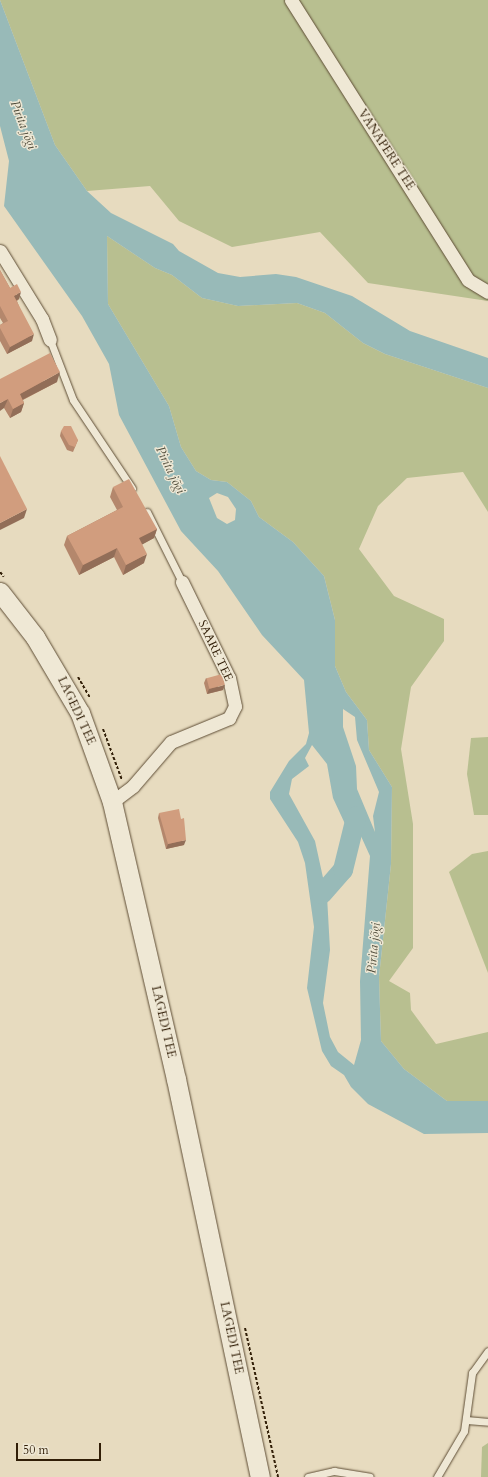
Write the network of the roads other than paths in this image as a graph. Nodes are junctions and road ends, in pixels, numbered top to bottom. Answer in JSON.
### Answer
{"nodes":[{"id":1,"x":291,"y":0,"type":"edge"},
{"id":2,"x":1,"y":256,"type":"edge"},
{"id":3,"x":488,"y":292,"type":"edge"},
{"id":4,"x":50,"y":340,"type":"joint"},
{"id":5,"x":182,"y":582,"type":"joint"},
{"id":6,"x":0,"y":592,"type":"edge"},
{"id":7,"x":112,"y":802,"type":"junction"},
{"id":8,"x":488,"y":1351,"type":"edge"},
{"id":9,"x":467,"y":1420,"type":"junction"},
{"id":10,"x":488,"y":1422,"type":"edge"},
{"id":11,"x":260,"y":1477,"type":"edge"},
{"id":12,"x":308,"y":1477,"type":"edge"},
{"id":13,"x":370,"y":1477,"type":"edge"},
{"id":14,"x":437,"y":1477,"type":"edge"}],
"edges":[{"from":1,"to":3,"type":"street","name":"VANAPERE TEE"},
{"from":2,"to":4,"type":"street"},
{"from":4,"to":5,"type":"lane"},
{"from":5,"to":7,"type":"street","name":"SAARE TEE"},
{"from":6,"to":7,"type":"street","name":"LAGEDI TEE"},
{"from":7,"to":11,"type":"street","name":"LAGEDI TEE"},
{"from":8,"to":9,"type":"lane"},
{"from":9,"to":10,"type":"lane"},
{"from":9,"to":14,"type":"lane"},
{"from":12,"to":13,"type":"lane"}]}
